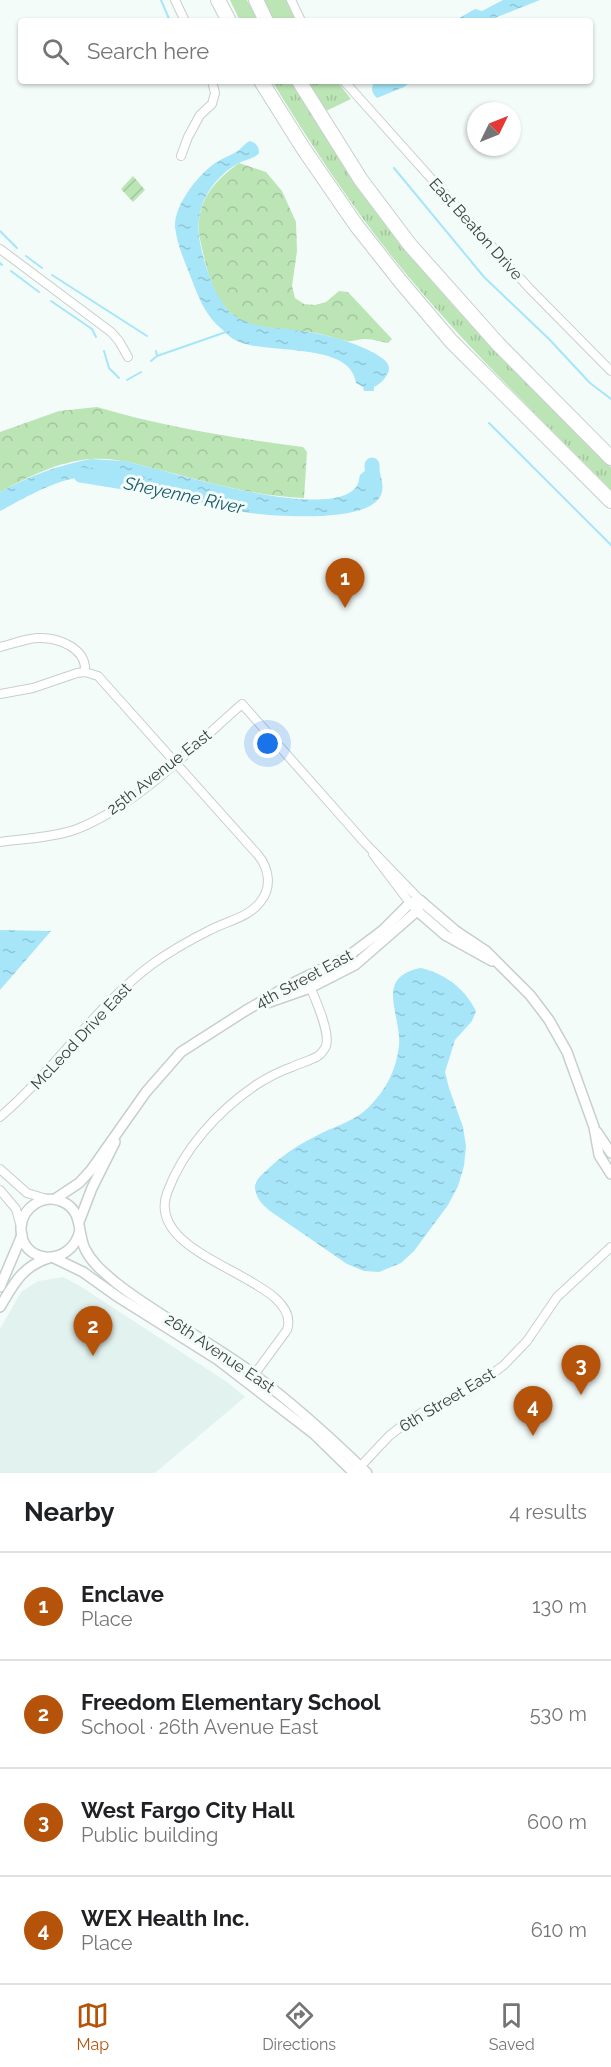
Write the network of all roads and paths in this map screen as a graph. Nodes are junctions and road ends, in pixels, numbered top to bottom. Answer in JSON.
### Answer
{"nodes":[{"id":1,"x":175,"y":0,"type":"edge"},
{"id":2,"x":218,"y":0,"type":"edge"},
{"id":3,"x":256,"y":0,"type":"edge"},
{"id":4,"x":291,"y":0,"type":"edge"},
{"id":5,"x":184,"y":18,"type":"edge"},
{"id":6,"x":227,"y":18,"type":"edge"},
{"id":7,"x":265,"y":18,"type":"edge"},
{"id":8,"x":300,"y":18,"type":"edge"},
{"id":9,"x":213,"y":84,"type":"edge"},
{"id":10,"x":263,"y":84,"type":"edge"},
{"id":11,"x":301,"y":84,"type":"edge"},
{"id":12,"x":347,"y":84,"type":"edge"},
{"id":13,"x":181,"y":156,"type":"dead end"},
{"id":14,"x":0,"y":249,"type":"edge"},
{"id":15,"x":128,"y":357,"type":"dead end"},
{"id":16,"x":611,"y":371,"type":"edge"},
{"id":17,"x":611,"y":458,"type":"edge"},
{"id":18,"x":611,"y":501,"type":"edge"},
{"id":19,"x":0,"y":647,"type":"edge"},
{"id":20,"x":84,"y":672,"type":"junction"},
{"id":21,"x":0,"y":694,"type":"edge"},
{"id":22,"x":176,"y":762,"type":"junction"},
{"id":23,"x":0,"y":842,"type":"edge"},
{"id":24,"x":365,"y":843,"type":"junction"},
{"id":25,"x":410,"y":903,"type":"junction"},
{"id":26,"x":419,"y":906,"type":"junction"},
{"id":27,"x":306,"y":977,"type":"junction"},
{"id":28,"x":310,"y":988,"type":"junction"},
{"id":29,"x":245,"y":1011,"type":"junction"},
{"id":30,"x":0,"y":1117,"type":"edge"},
{"id":31,"x":125,"y":1122,"type":"junction"},
{"id":32,"x":594,"y":1127,"type":"junction"},
{"id":33,"x":611,"y":1154,"type":"edge"},
{"id":34,"x":0,"y":1169,"type":"edge"},
{"id":35,"x":611,"y":1174,"type":"edge"},
{"id":36,"x":0,"y":1190,"type":"edge"},
{"id":37,"x":51,"y":1199,"type":"junction"},
{"id":38,"x":80,"y":1226,"type":"junction"},
{"id":39,"x":21,"y":1231,"type":"junction"},
{"id":40,"x":611,"y":1247,"type":"edge"},
{"id":41,"x":52,"y":1258,"type":"junction"},
{"id":42,"x":0,"y":1287,"type":"edge"},
{"id":43,"x":0,"y":1307,"type":"edge"},
{"id":44,"x":251,"y":1379,"type":"junction"},
{"id":45,"x":356,"y":1470,"type":"edge"},
{"id":46,"x":368,"y":1473,"type":"edge"}],
"edges":[{"from":1,"to":5,"type":"street"},
{"from":2,"to":6,"type":"highway"},
{"from":3,"to":7,"type":"highway"},
{"from":4,"to":8,"type":"street"},
{"from":9,"to":13,"type":"street"},
{"from":10,"to":18,"type":"highway"},
{"from":11,"to":17,"type":"highway"},
{"from":12,"to":16,"type":"street","name":"East Beaton Drive"},
{"from":14,"to":15,"type":"street"},
{"from":19,"to":20,"type":"street"},
{"from":20,"to":21,"type":"street"},
{"from":20,"to":22,"type":"street","name":"McLeod Drive East"},
{"from":22,"to":23,"type":"street","name":"25th Avenue East"},
{"from":22,"to":24,"type":"street","name":"25th Avenue East"},
{"from":22,"to":30,"type":"street","name":"McLeod Drive East"},
{"from":24,"to":25,"type":"street"},
{"from":24,"to":26,"type":"street"},
{"from":25,"to":26,"type":"street"},
{"from":25,"to":27,"type":"street","name":"4th Street East"},
{"from":26,"to":28,"type":"street","name":"4th Street East"},
{"from":26,"to":32,"type":"street"},
{"from":27,"to":28,"type":"street"},
{"from":27,"to":29,"type":"street","name":"4th Street East"},
{"from":28,"to":29,"type":"street","name":"4th Street East"},
{"from":28,"to":44,"type":"street"},
{"from":29,"to":31,"type":"street","name":"4th Street East"},
{"from":31,"to":37,"type":"street","name":"4th Street East"},
{"from":31,"to":38,"type":"street","name":"4th Street East"},
{"from":32,"to":33,"type":"street"},
{"from":32,"to":35,"type":"street"},
{"from":34,"to":37,"type":"street"},
{"from":36,"to":39,"type":"street"},
{"from":37,"to":38,"type":"street"},
{"from":37,"to":39,"type":"street"},
{"from":38,"to":41,"type":"street"},
{"from":38,"to":44,"type":"street","name":"26th Avenue East"},
{"from":39,"to":41,"type":"street"},
{"from":39,"to":42,"type":"street"},
{"from":40,"to":45,"type":"street","name":"6th Street East"},
{"from":41,"to":43,"type":"street"},
{"from":41,"to":44,"type":"street","name":"26th Avenue East"},
{"from":44,"to":45,"type":"street","name":"26th Avenue East"},
{"from":45,"to":46,"type":"street","name":"26th Avenue East"}]}
